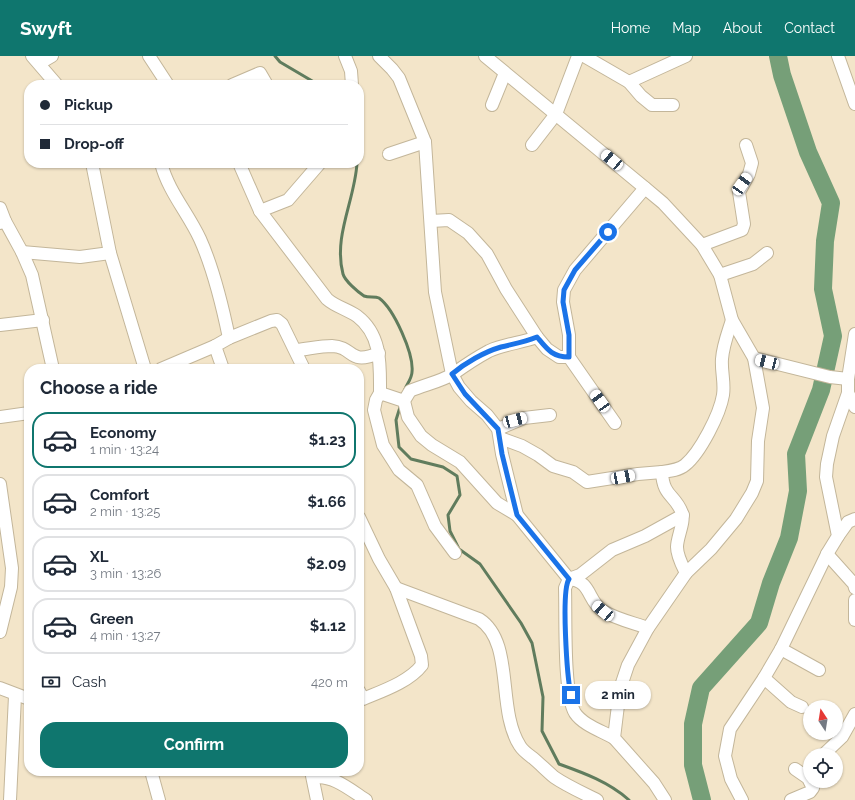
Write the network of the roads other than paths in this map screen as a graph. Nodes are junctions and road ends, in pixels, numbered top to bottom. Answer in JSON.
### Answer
{"nodes":[{"id":1,"x":52,"y":56,"type":"edge"},
{"id":2,"x":345,"y":56,"type":"edge"},
{"id":3,"x":379,"y":56,"type":"edge"},
{"id":4,"x":578,"y":56,"type":"edge"},
{"id":5,"x":584,"y":56,"type":"edge"},
{"id":6,"x":686,"y":56,"type":"edge"},
{"id":7,"x":838,"y":56,"type":"edge"},
{"id":8,"x":487,"y":57,"type":"edge"},
{"id":9,"x":154,"y":58,"type":"edge"},
{"id":10,"x":36,"y":59,"type":"edge"},
{"id":11,"x":505,"y":73,"type":"junction"},
{"id":12,"x":53,"y":80,"type":"edge"},
{"id":13,"x":165,"y":80,"type":"edge"},
{"id":14,"x":245,"y":80,"type":"edge"},
{"id":15,"x":264,"y":80,"type":"edge"},
{"id":16,"x":352,"y":80,"type":"edge"},
{"id":17,"x":629,"y":82,"type":"junction"},
{"id":18,"x":855,"y":104,"type":"edge"},
{"id":19,"x":492,"y":105,"type":"dead end"},
{"id":20,"x":673,"y":106,"type":"dead end"},
{"id":21,"x":556,"y":114,"type":"junction"},
{"id":22,"x":425,"y":142,"type":"junction"},
{"id":23,"x":532,"y":145,"type":"dead end"},
{"id":24,"x":746,"y":145,"type":"dead end"},
{"id":25,"x":389,"y":154,"type":"dead end"},
{"id":26,"x":93,"y":168,"type":"edge"},
{"id":27,"x":163,"y":168,"type":"edge"},
{"id":28,"x":241,"y":168,"type":"edge"},
{"id":29,"x":316,"y":168,"type":"edge"},
{"id":30,"x":645,"y":188,"type":"junction"},
{"id":31,"x":0,"y":208,"type":"edge"},
{"id":32,"x":260,"y":211,"type":"junction"},
{"id":33,"x":431,"y":221,"type":"junction"},
{"id":34,"x":3,"y":222,"type":"edge"},
{"id":35,"x":702,"y":246,"type":"junction"},
{"id":36,"x":22,"y":252,"type":"junction"},
{"id":37,"x":110,"y":253,"type":"junction"},
{"id":38,"x":767,"y":253,"type":"dead end"},
{"id":39,"x":720,"y":276,"type":"junction"},
{"id":40,"x":43,"y":320,"type":"junction"},
{"id":41,"x":732,"y":320,"type":"junction"},
{"id":42,"x":0,"y":324,"type":"edge"},
{"id":43,"x":855,"y":334,"type":"edge"},
{"id":44,"x":537,"y":337,"type":"junction"},
{"id":45,"x":229,"y":338,"type":"junction"},
{"id":46,"x":215,"y":346,"type":"junction"},
{"id":47,"x":297,"y":350,"type":"junction"},
{"id":48,"x":379,"y":353,"type":"junction"},
{"id":49,"x":569,"y":357,"type":"junction"},
{"id":50,"x":754,"y":358,"type":"junction"},
{"id":51,"x":52,"y":364,"type":"edge"},
{"id":52,"x":143,"y":364,"type":"edge"},
{"id":53,"x":173,"y":364,"type":"edge"},
{"id":54,"x":221,"y":364,"type":"edge"},
{"id":55,"x":302,"y":364,"type":"edge"},
{"id":56,"x":452,"y":374,"type":"junction"},
{"id":57,"x":848,"y":379,"type":"junction"},
{"id":58,"x":848,"y":393,"type":"junction"},
{"id":59,"x":386,"y":395,"type":"junction"},
{"id":60,"x":404,"y":401,"type":"junction"},
{"id":61,"x":855,"y":407,"type":"edge"},
{"id":62,"x":24,"y":414,"type":"edge"},
{"id":63,"x":550,"y":415,"type":"dead end"},
{"id":64,"x":0,"y":417,"type":"edge"},
{"id":65,"x":615,"y":423,"type":"dead end"},
{"id":66,"x":500,"y":433,"type":"junction"},
{"id":67,"x":662,"y":472,"type":"junction"},
{"id":68,"x":0,"y":484,"type":"edge"},
{"id":69,"x":517,"y":515,"type":"junction"},
{"id":70,"x":683,"y":515,"type":"junction"},
{"id":71,"x":855,"y":519,"type":"edge"},
{"id":72,"x":364,"y":528,"type":"edge"},
{"id":73,"x":838,"y":536,"type":"junction"},
{"id":74,"x":455,"y":553,"type":"dead end"},
{"id":75,"x":827,"y":554,"type":"junction"},
{"id":76,"x":686,"y":573,"type":"junction"},
{"id":77,"x":569,"y":579,"type":"junction"},
{"id":78,"x":396,"y":588,"type":"junction"},
{"id":79,"x":855,"y":588,"type":"edge"},
{"id":80,"x":855,"y":600,"type":"edge"},
{"id":81,"x":855,"y":620,"type":"edge"},
{"id":82,"x":648,"y":628,"type":"junction"},
{"id":83,"x":0,"y":632,"type":"edge"},
{"id":84,"x":781,"y":649,"type":"junction"},
{"id":85,"x":819,"y":670,"type":"dead end"},
{"id":86,"x":764,"y":678,"type":"junction"},
{"id":87,"x":0,"y":688,"type":"edge"},
{"id":88,"x":16,"y":696,"type":"junction"},
{"id":89,"x":364,"y":696,"type":"edge"},
{"id":90,"x":24,"y":698,"type":"edge"},
{"id":91,"x":802,"y":706,"type":"dead end"},
{"id":92,"x":855,"y":714,"type":"edge"},
{"id":93,"x":614,"y":738,"type":"junction"},
{"id":94,"x":830,"y":748,"type":"edge"},
{"id":95,"x":795,"y":769,"type":"dead end"},
{"id":96,"x":152,"y":776,"type":"edge"},
{"id":97,"x":312,"y":776,"type":"edge"},
{"id":98,"x":321,"y":776,"type":"edge"},
{"id":99,"x":315,"y":798,"type":"edge"},
{"id":100,"x":10,"y":800,"type":"edge"},
{"id":101,"x":159,"y":800,"type":"edge"},
{"id":102,"x":366,"y":800,"type":"edge"},
{"id":103,"x":597,"y":800,"type":"edge"},
{"id":104,"x":665,"y":800,"type":"edge"},
{"id":105,"x":742,"y":800,"type":"edge"},
{"id":106,"x":791,"y":800,"type":"edge"}],
"edges":[{"from":1,"to":10,"type":"street"},
{"from":2,"to":16,"type":"street"},
{"from":3,"to":22,"type":"street"},
{"from":4,"to":21,"type":"street"},
{"from":5,"to":17,"type":"street"},
{"from":6,"to":17,"type":"street"},
{"from":7,"to":18,"type":"street"},
{"from":8,"to":11,"type":"street"},
{"from":9,"to":13,"type":"street"},
{"from":10,"to":12,"type":"street"},
{"from":11,"to":19,"type":"street"},
{"from":11,"to":21,"type":"street"},
{"from":14,"to":15,"type":"street"},
{"from":17,"to":20,"type":"street"},
{"from":21,"to":23,"type":"street"},
{"from":21,"to":30,"type":"street"},
{"from":22,"to":25,"type":"street"},
{"from":22,"to":33,"type":"street"},
{"from":24,"to":35,"type":"street"},
{"from":26,"to":37,"type":"street"},
{"from":27,"to":45,"type":"street"},
{"from":28,"to":32,"type":"street"},
{"from":29,"to":32,"type":"street"},
{"from":30,"to":35,"type":"street"},
{"from":30,"to":49,"type":"street"},
{"from":31,"to":34,"type":"street"},
{"from":32,"to":48,"type":"street"},
{"from":33,"to":44,"type":"street"},
{"from":33,"to":56,"type":"street"},
{"from":34,"to":36,"type":"street"},
{"from":35,"to":39,"type":"street"},
{"from":36,"to":37,"type":"street"},
{"from":36,"to":40,"type":"street"},
{"from":37,"to":52,"type":"street"},
{"from":38,"to":39,"type":"street"},
{"from":39,"to":41,"type":"street"},
{"from":40,"to":42,"type":"street"},
{"from":40,"to":51,"type":"street"},
{"from":41,"to":50,"type":"street"},
{"from":41,"to":67,"type":"street"},
{"from":43,"to":57,"type":"street"},
{"from":44,"to":49,"type":"street"},
{"from":44,"to":56,"type":"street"},
{"from":45,"to":46,"type":"street"},
{"from":45,"to":47,"type":"street"},
{"from":46,"to":53,"type":"street"},
{"from":46,"to":54,"type":"street"},
{"from":47,"to":48,"type":"street"},
{"from":47,"to":55,"type":"street"},
{"from":48,"to":59,"type":"street"},
{"from":49,"to":65,"type":"street"},
{"from":50,"to":57,"type":"street"},
{"from":50,"to":76,"type":"street"},
{"from":56,"to":60,"type":"street"},
{"from":56,"to":66,"type":"street"},
{"from":57,"to":58,"type":"street"},
{"from":58,"to":61,"type":"street"},
{"from":58,"to":73,"type":"street"},
{"from":59,"to":60,"type":"street"},
{"from":59,"to":74,"type":"street"},
{"from":60,"to":69,"type":"street"},
{"from":62,"to":64,"type":"street"},
{"from":63,"to":66,"type":"street"},
{"from":66,"to":67,"type":"street"},
{"from":66,"to":69,"type":"street"},
{"from":67,"to":70,"type":"street"},
{"from":68,"to":83,"type":"street"},
{"from":69,"to":77,"type":"street"},
{"from":70,"to":76,"type":"street"},
{"from":70,"to":77,"type":"street"},
{"from":71,"to":73,"type":"street"},
{"from":72,"to":78,"type":"street"},
{"from":73,"to":75,"type":"street"},
{"from":75,"to":79,"type":"street"},
{"from":75,"to":84,"type":"street"},
{"from":76,"to":82,"type":"street"},
{"from":77,"to":82,"type":"street"},
{"from":77,"to":93,"type":"street"},
{"from":78,"to":89,"type":"street"},
{"from":78,"to":103,"type":"street"},
{"from":80,"to":81,"type":"street"},
{"from":82,"to":93,"type":"street"},
{"from":84,"to":85,"type":"street"},
{"from":84,"to":86,"type":"street"},
{"from":86,"to":91,"type":"street"},
{"from":86,"to":105,"type":"street"},
{"from":87,"to":88,"type":"street"},
{"from":88,"to":90,"type":"street"},
{"from":88,"to":100,"type":"street"},
{"from":92,"to":94,"type":"street"},
{"from":93,"to":104,"type":"street"},
{"from":95,"to":106,"type":"street"},
{"from":96,"to":101,"type":"street"},
{"from":97,"to":99,"type":"street"},
{"from":98,"to":102,"type":"street"}]}
